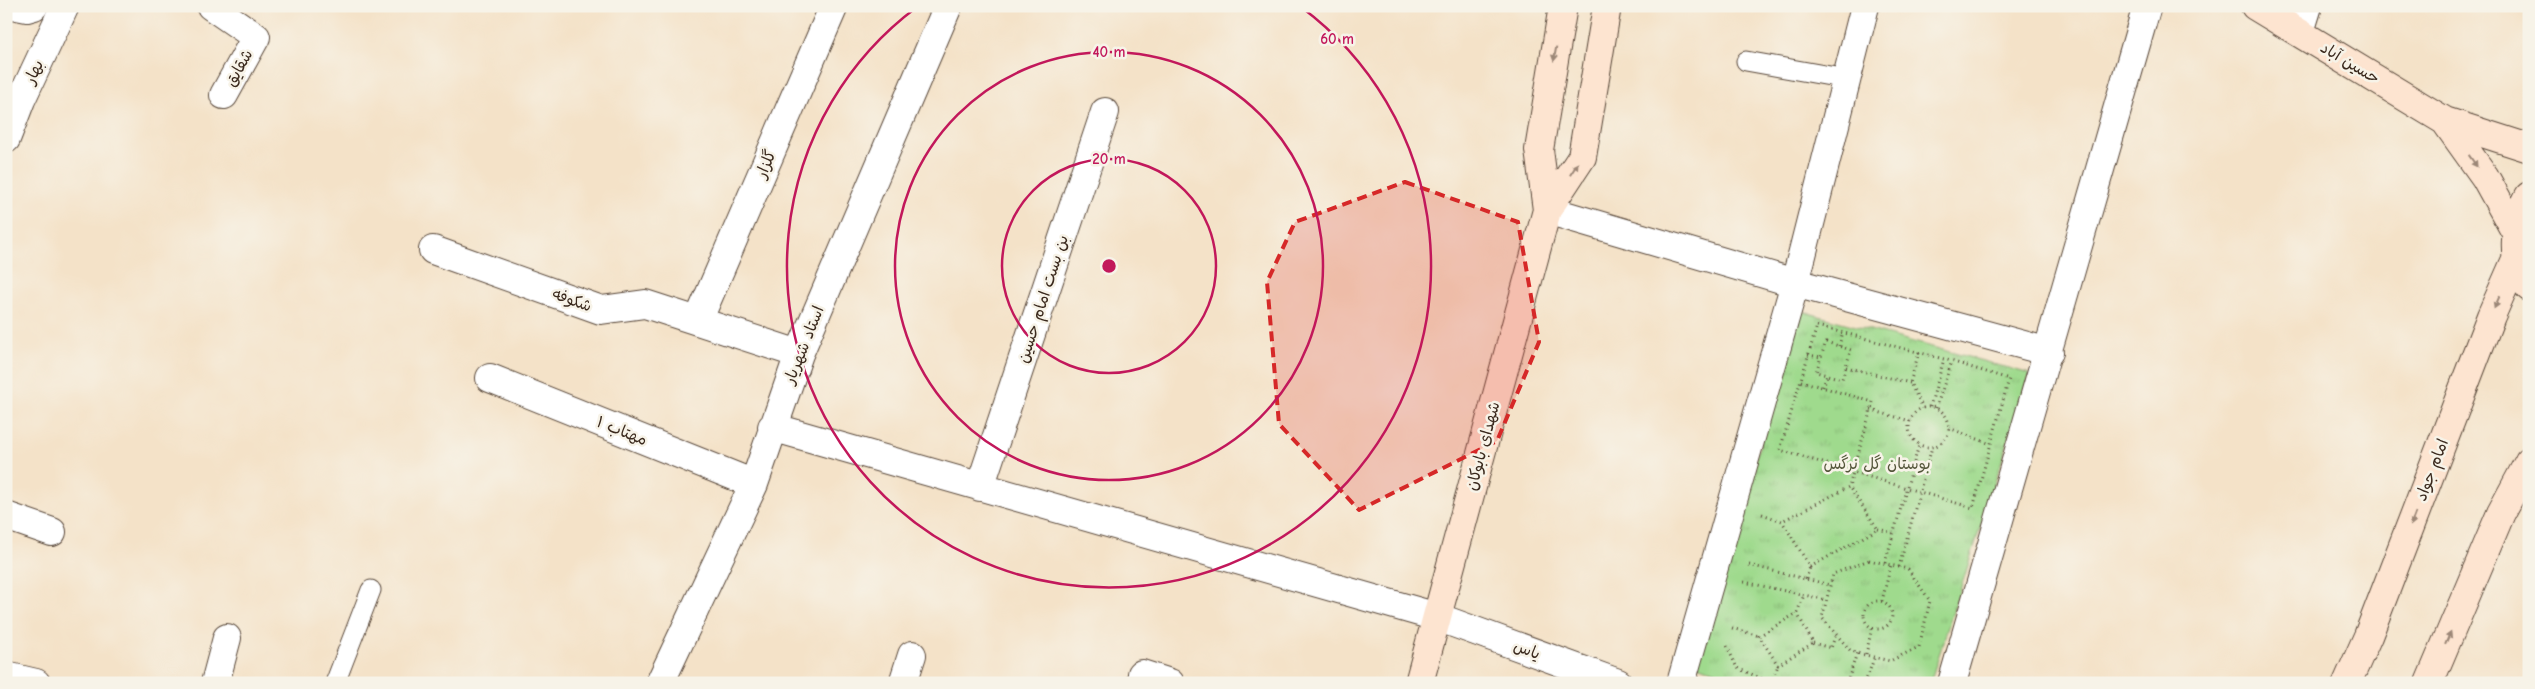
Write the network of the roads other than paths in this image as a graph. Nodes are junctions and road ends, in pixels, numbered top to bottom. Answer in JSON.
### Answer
{"nodes":[{"id":1,"x":17,"y":6,"type":"edge"},
{"id":2,"x":34,"y":6,"type":"edge"},
{"id":3,"x":65,"y":6,"type":"edge"},
{"id":4,"x":211,"y":6,"type":"edge"},
{"id":5,"x":834,"y":6,"type":"edge"},
{"id":6,"x":948,"y":6,"type":"edge"},
{"id":7,"x":1563,"y":6,"type":"edge"},
{"id":8,"x":1607,"y":6,"type":"edge"},
{"id":9,"x":1865,"y":6,"type":"edge"},
{"id":10,"x":2147,"y":6,"type":"edge"},
{"id":11,"x":2255,"y":6,"type":"edge"},
{"id":12,"x":2308,"y":6,"type":"edge"},
{"id":13,"x":2300,"y":32,"type":"junction"},
{"id":14,"x":1746,"y":61,"type":"dead end"},
{"id":15,"x":1847,"y":79,"type":"junction"},
{"id":16,"x":224,"y":95,"type":"dead end"},
{"id":17,"x":1106,"y":112,"type":"dead end"},
{"id":18,"x":2445,"y":121,"type":"junction"},
{"id":19,"x":6,"y":139,"type":"edge"},
{"id":20,"x":2529,"y":148,"type":"edge"},
{"id":21,"x":2529,"y":196,"type":"edge"},
{"id":22,"x":1548,"y":210,"type":"junction"},
{"id":23,"x":2516,"y":245,"type":"junction"},
{"id":24,"x":433,"y":250,"type":"dead end"},
{"id":25,"x":1795,"y":283,"type":"junction"},
{"id":26,"x":2529,"y":287,"type":"edge"},
{"id":27,"x":698,"y":321,"type":"junction"},
{"id":28,"x":2049,"y":352,"type":"junction"},
{"id":29,"x":799,"y":354,"type":"junction"},
{"id":30,"x":490,"y":378,"type":"dead end"},
{"id":31,"x":772,"y":426,"type":"junction"},
{"id":32,"x":2529,"y":460,"type":"edge"},
{"id":33,"x":754,"y":484,"type":"junction"},
{"id":34,"x":980,"y":487,"type":"junction"},
{"id":35,"x":6,"y":516,"type":"edge"},
{"id":36,"x":52,"y":532,"type":"dead end"},
{"id":37,"x":371,"y":590,"type":"dead end"},
{"id":38,"x":1437,"y":617,"type":"junction"},
{"id":39,"x":227,"y":638,"type":"dead end"},
{"id":40,"x":912,"y":655,"type":"dead end"},
{"id":41,"x":6,"y":676,"type":"edge"},
{"id":42,"x":1142,"y":678,"type":"edge"},
{"id":43,"x":36,"y":683,"type":"edge"},
{"id":44,"x":215,"y":683,"type":"edge"},
{"id":45,"x":335,"y":683,"type":"edge"},
{"id":46,"x":660,"y":683,"type":"edge"},
{"id":47,"x":903,"y":683,"type":"edge"},
{"id":48,"x":1170,"y":683,"type":"edge"},
{"id":49,"x":1419,"y":683,"type":"edge"},
{"id":50,"x":1618,"y":683,"type":"edge"},
{"id":51,"x":1681,"y":683,"type":"edge"},
{"id":52,"x":1952,"y":683,"type":"edge"},
{"id":53,"x":2347,"y":683,"type":"edge"},
{"id":54,"x":2429,"y":683,"type":"edge"}],
"edges":[{"from":1,"to":2,"type":"street"},
{"from":3,"to":19,"type":"street","name":"بهار"},
{"from":4,"to":16,"type":"street","name":"شقایق"},
{"from":5,"to":27,"type":"street","name":"گلزار"},
{"from":6,"to":29,"type":"street","name":"استاد شهریار"},
{"from":7,"to":22,"type":"street","name":"شهدای بابوکان","one_way":true},
{"from":22,"to":8,"type":"street","name":"شهدای بابوکان","one_way":true},
{"from":9,"to":15,"type":"street"},
{"from":10,"to":28,"type":"street"},
{"from":11,"to":13,"type":"street","name":"حسین آباد"},
{"from":12,"to":13,"type":"street"},
{"from":13,"to":18,"type":"street","name":"حسین آباد"},
{"from":14,"to":15,"type":"lane"},
{"from":15,"to":25,"type":"street"},
{"from":17,"to":34,"type":"street","name":"بن بست امام حسین"},
{"from":18,"to":20,"type":"street"},
{"from":18,"to":23,"type":"street","one_way":true},
{"from":21,"to":23,"type":"street","name":"امام جواد"},
{"from":22,"to":25,"type":"street"},
{"from":22,"to":38,"type":"street","name":"شهدای بابوکان"},
{"from":23,"to":26,"type":"street"},
{"from":23,"to":53,"type":"street","name":"امام جواد","one_way":true},
{"from":24,"to":27,"type":"street","name":"شکوفه"},
{"from":25,"to":28,"type":"street"},
{"from":25,"to":51,"type":"street"},
{"from":27,"to":29,"type":"street","name":"شکوفه"},
{"from":28,"to":52,"type":"street"},
{"from":29,"to":31,"type":"street","name":"استاد شهریار"},
{"from":30,"to":33,"type":"street","name":"مهتاب ۱"},
{"from":31,"to":33,"type":"street","name":"استاد شهریار"},
{"from":31,"to":34,"type":"street","name":"یاس"},
{"from":54,"to":32,"type":"street","one_way":true},
{"from":33,"to":46,"type":"street","name":"استاد شهریار"},
{"from":34,"to":38,"type":"street","name":"یاس"},
{"from":35,"to":36,"type":"street"},
{"from":37,"to":45,"type":"lane"},
{"from":38,"to":49,"type":"street","name":"شهدای بابوکان"},
{"from":38,"to":50,"type":"street","name":"یاس"},
{"from":39,"to":44,"type":"street"},
{"from":40,"to":47,"type":"street"},
{"from":41,"to":43,"type":"street"},
{"from":42,"to":48,"type":"street"}]}
